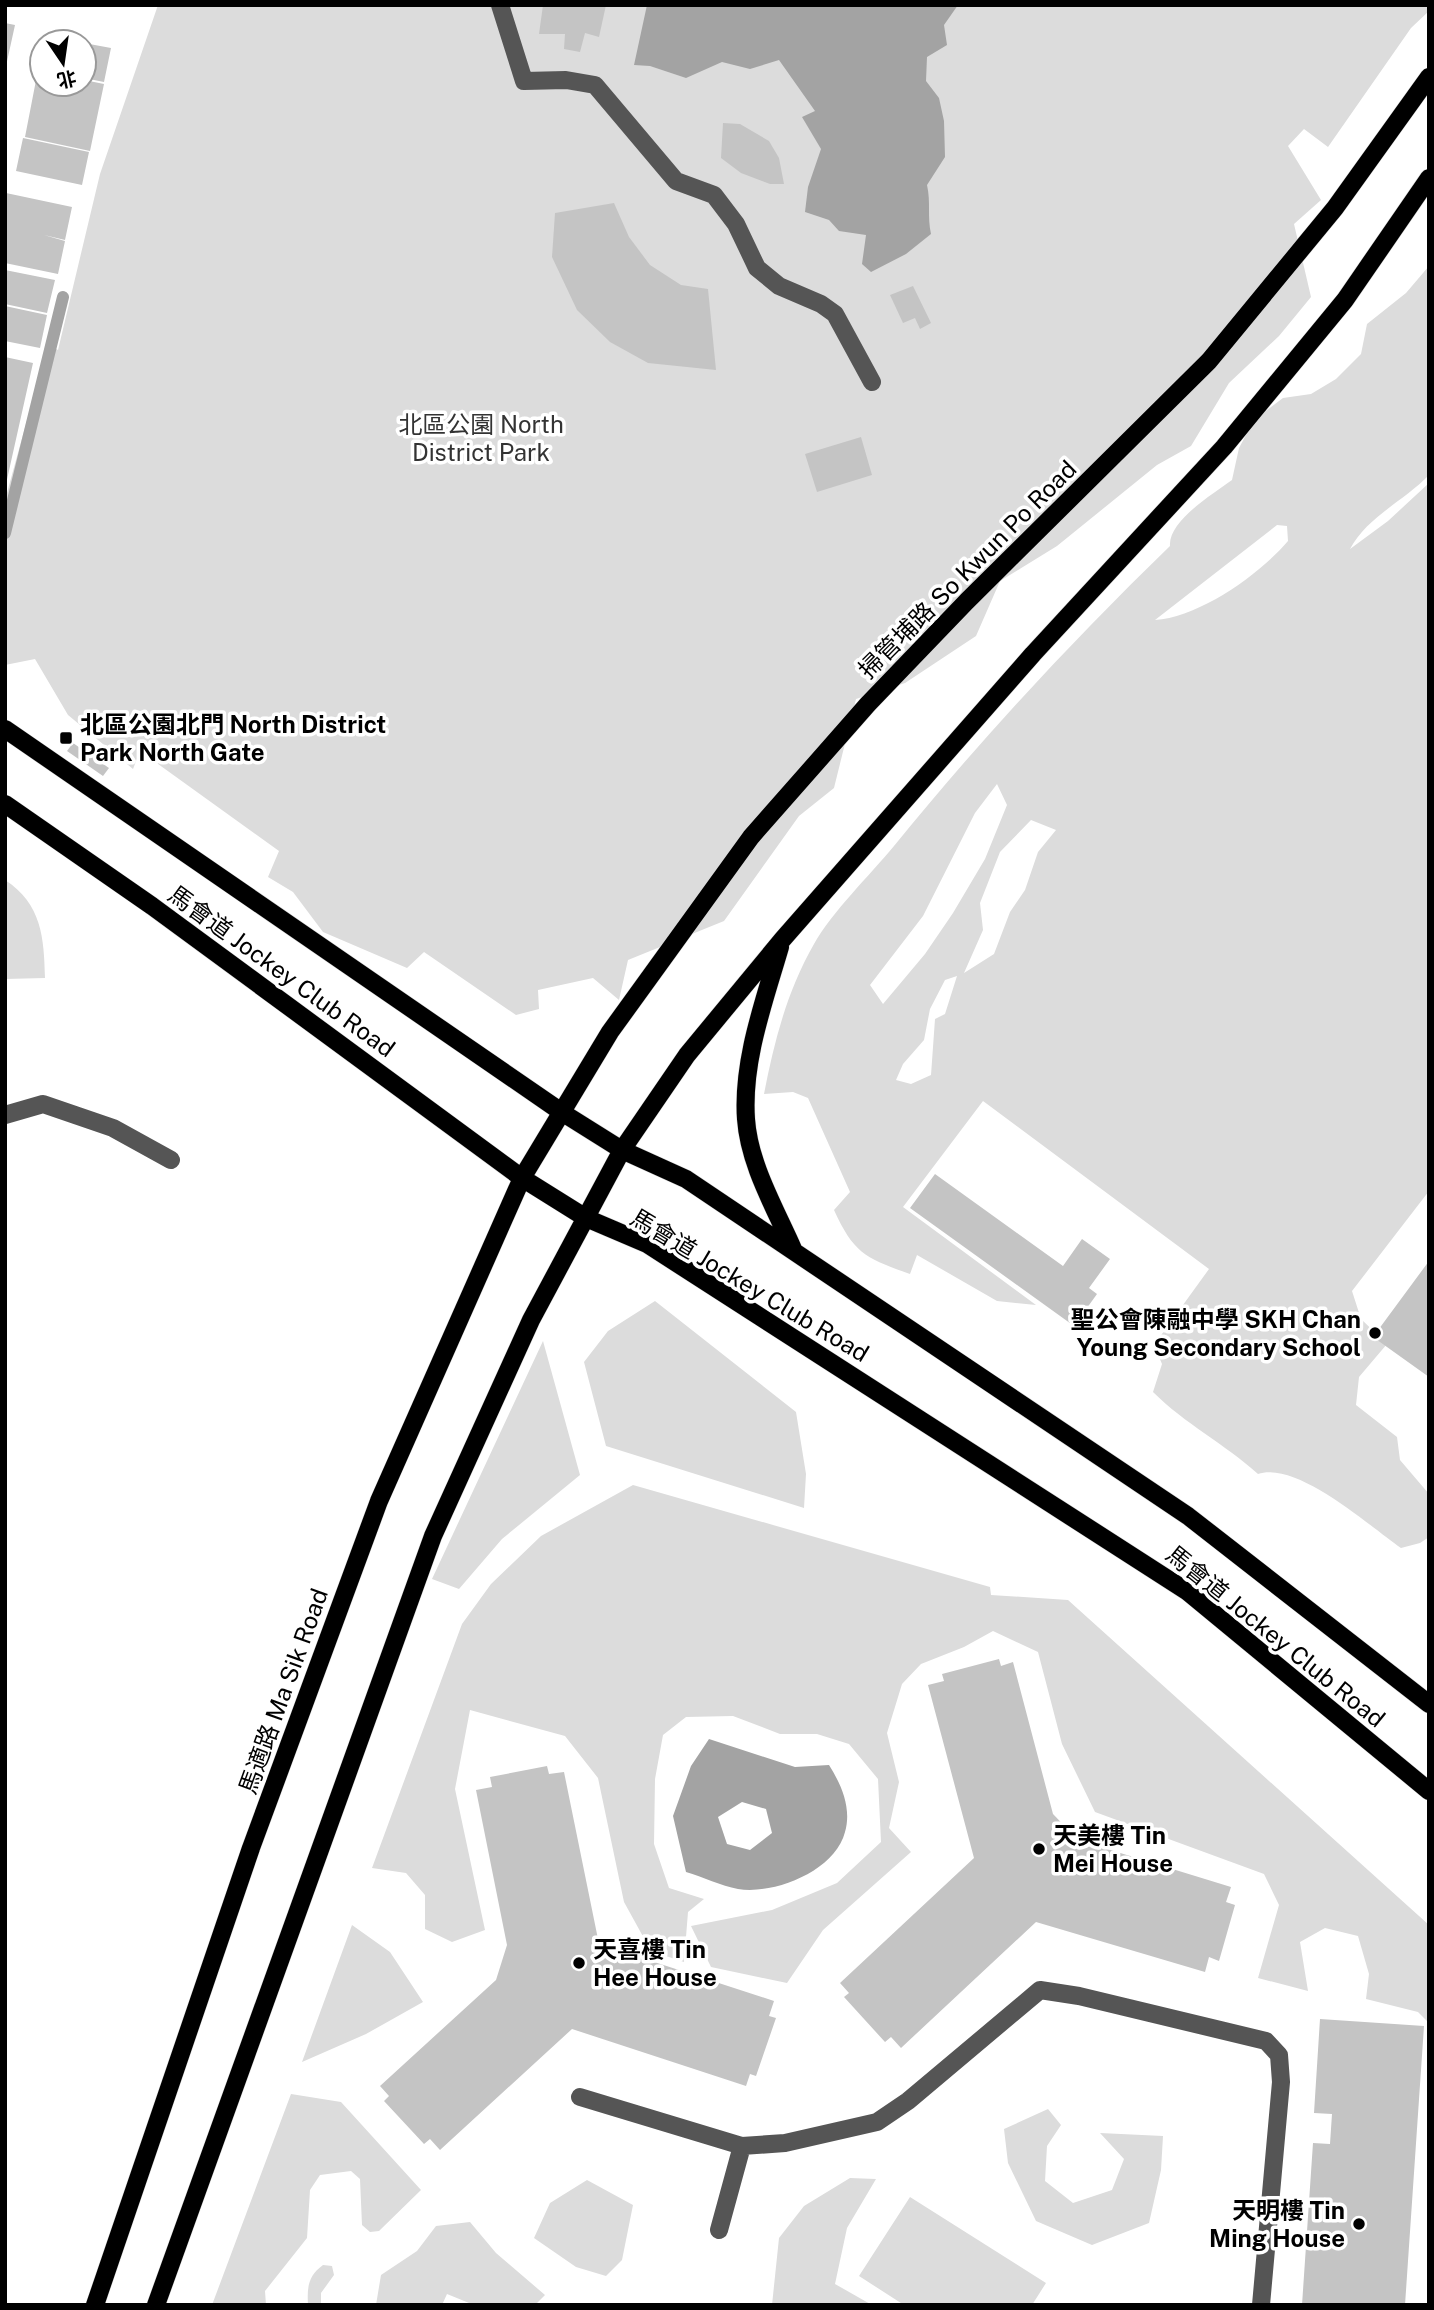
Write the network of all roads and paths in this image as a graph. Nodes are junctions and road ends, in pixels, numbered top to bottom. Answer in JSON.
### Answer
{"nodes":[{"id":1,"x":500,"y":5,"type":"edge"},
{"id":2,"x":1429,"y":77,"type":"edge"},
{"id":3,"x":1429,"y":178,"type":"edge"},
{"id":4,"x":872,"y":382,"type":"dead end"},
{"id":5,"x":5,"y":729,"type":"edge"},
{"id":6,"x":5,"y":804,"type":"edge"},
{"id":7,"x":782,"y":940,"type":"junction"},
{"id":8,"x":563,"y":1113,"type":"junction"},
{"id":9,"x":5,"y":1115,"type":"edge"},
{"id":10,"x":622,"y":1150,"type":"junction"},
{"id":11,"x":171,"y":1160,"type":"dead end"},
{"id":12,"x":522,"y":1178,"type":"junction"},
{"id":13,"x":586,"y":1217,"type":"junction"},
{"id":14,"x":793,"y":1249,"type":"junction"},
{"id":15,"x":1429,"y":1704,"type":"edge"},
{"id":16,"x":1429,"y":1791,"type":"edge"},
{"id":17,"x":580,"y":2097,"type":"dead end"},
{"id":18,"x":742,"y":2146,"type":"junction"},
{"id":19,"x":719,"y":2230,"type":"dead end"},
{"id":20,"x":95,"y":2305,"type":"edge"},
{"id":21,"x":156,"y":2305,"type":"edge"},
{"id":22,"x":1261,"y":2305,"type":"edge"}],
"edges":[{"from":1,"to":4,"type":"street"},
{"from":2,"to":8,"type":"main road","name":"掃管埔路 So Kwun Po Road"},
{"from":3,"to":7,"type":"main road"},
{"from":5,"to":8,"type":"main road","name":"馬會道 Jockey Club Road"},
{"from":6,"to":12,"type":"main road","name":"馬會道 Jockey Club Road"},
{"from":7,"to":10,"type":"main road"},
{"from":7,"to":14,"type":"main road"},
{"from":8,"to":10,"type":"main road","name":"馬會道 Jockey Club Road"},
{"from":8,"to":12,"type":"main road","name":"馬適路 Ma Sik Road"},
{"from":9,"to":11,"type":"street"},
{"from":10,"to":13,"type":"main road"},
{"from":10,"to":14,"type":"main road","name":"馬會道 Jockey Club Road"},
{"from":12,"to":13,"type":"main road","name":"馬會道 Jockey Club Road"},
{"from":12,"to":20,"type":"main road","name":"馬適路 Ma Sik Road"},
{"from":13,"to":16,"type":"main road","name":"馬會道 Jockey Club Road"},
{"from":13,"to":21,"type":"main road"},
{"from":14,"to":15,"type":"main road","name":"馬會道 Jockey Club Road"},
{"from":17,"to":18,"type":"street"},
{"from":18,"to":19,"type":"street"},
{"from":18,"to":22,"type":"street"}]}
